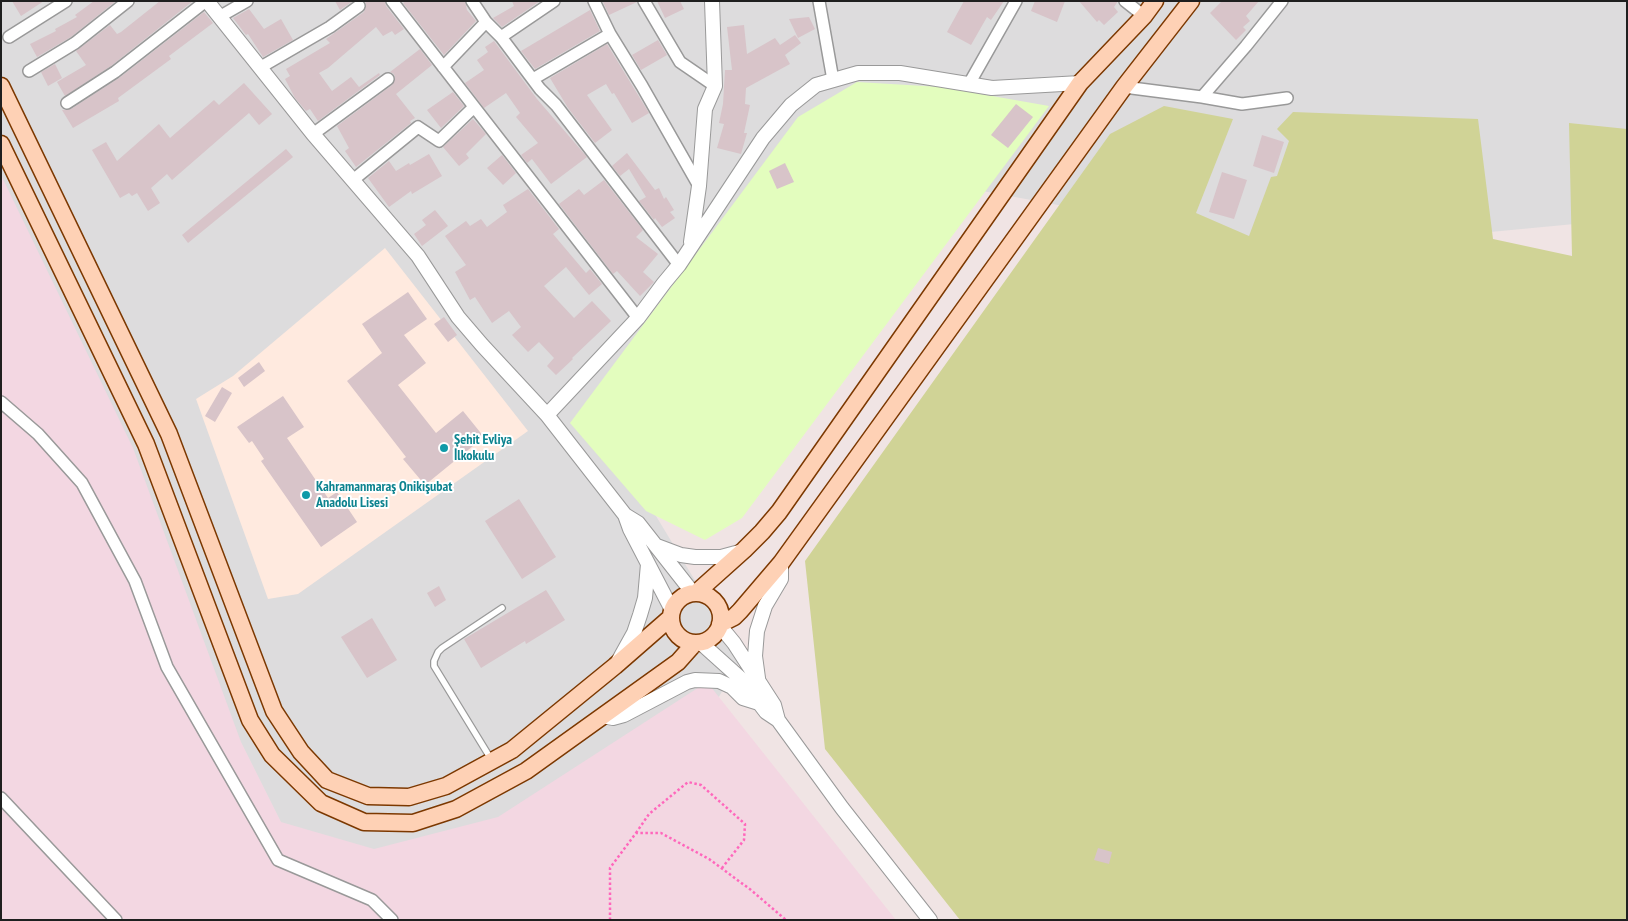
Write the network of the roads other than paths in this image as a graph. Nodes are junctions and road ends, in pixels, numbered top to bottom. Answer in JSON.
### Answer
{"nodes":[{"id":1,"x":66,"y":1,"type":"edge"},
{"id":2,"x":128,"y":1,"type":"edge"},
{"id":3,"x":206,"y":1,"type":"edge"},
{"id":4,"x":246,"y":1,"type":"edge"},
{"id":5,"x":392,"y":1,"type":"edge"},
{"id":6,"x":472,"y":1,"type":"edge"},
{"id":7,"x":554,"y":1,"type":"edge"},
{"id":8,"x":594,"y":1,"type":"edge"},
{"id":9,"x":644,"y":1,"type":"edge"},
{"id":10,"x":712,"y":1,"type":"edge"},
{"id":11,"x":1016,"y":1,"type":"edge"},
{"id":12,"x":1125,"y":1,"type":"edge"},
{"id":13,"x":1156,"y":1,"type":"edge"},
{"id":14,"x":1191,"y":1,"type":"edge"},
{"id":15,"x":1282,"y":1,"type":"edge"},
{"id":16,"x":823,"y":2,"type":"edge"},
{"id":17,"x":360,"y":6,"type":"dead end"},
{"id":18,"x":1144,"y":16,"type":"junction"},
{"id":19,"x":219,"y":17,"type":"junction"},
{"id":20,"x":486,"y":22,"type":"junction"},
{"id":21,"x":610,"y":34,"type":"junction"},
{"id":22,"x":9,"y":37,"type":"dead end"},
{"id":23,"x":501,"y":37,"type":"junction"},
{"id":24,"x":261,"y":67,"type":"junction"},
{"id":25,"x":443,"y":67,"type":"junction"},
{"id":26,"x":29,"y":71,"type":"dead end"},
{"id":27,"x":388,"y":79,"type":"dead end"},
{"id":28,"x":532,"y":79,"type":"junction"},
{"id":29,"x":832,"y":80,"type":"junction"},
{"id":30,"x":969,"y":84,"type":"junction"},
{"id":31,"x":1080,"y":84,"type":"junction"},
{"id":32,"x":1,"y":86,"type":"edge"},
{"id":33,"x":715,"y":86,"type":"junction"},
{"id":34,"x":1124,"y":87,"type":"junction"},
{"id":35,"x":1202,"y":97,"type":"junction"},
{"id":36,"x":1287,"y":98,"type":"dead end"},
{"id":37,"x":67,"y":103,"type":"dead end"},
{"id":38,"x":474,"y":107,"type":"junction"},
{"id":39,"x":314,"y":134,"type":"junction"},
{"id":40,"x":1,"y":144,"type":"edge"},
{"id":41,"x":353,"y":180,"type":"junction"},
{"id":42,"x":699,"y":186,"type":"junction"},
{"id":43,"x":691,"y":245,"type":"junction"},
{"id":44,"x":680,"y":265,"type":"junction"},
{"id":45,"x":638,"y":318,"type":"junction"},
{"id":46,"x":1,"y":402,"type":"edge"},
{"id":47,"x":547,"y":415,"type":"junction"},
{"id":48,"x":625,"y":514,"type":"junction"},
{"id":49,"x":656,"y":546,"type":"junction"},
{"id":50,"x":744,"y":550,"type":"junction"},
{"id":51,"x":780,"y":563,"type":"junction"},
{"id":52,"x":648,"y":564,"type":"junction"},
{"id":53,"x":695,"y":593,"type":"junction"},
{"id":54,"x":502,"y":608,"type":"dead end"},
{"id":55,"x":671,"y":614,"type":"junction"},
{"id":56,"x":720,"y":625,"type":"junction"},
{"id":57,"x":697,"y":643,"type":"junction"},
{"id":58,"x":615,"y":666,"type":"junction"},
{"id":59,"x":759,"y":683,"type":"junction"},
{"id":60,"x":759,"y":703,"type":"junction"},
{"id":61,"x":602,"y":716,"type":"junction"},
{"id":62,"x":778,"y":720,"type":"junction"},
{"id":63,"x":492,"y":761,"type":"junction"},
{"id":64,"x":1,"y":798,"type":"edge"},
{"id":65,"x":116,"y":920,"type":"edge"},
{"id":66,"x":392,"y":920,"type":"edge"},
{"id":67,"x":930,"y":920,"type":"edge"}],
"edges":[{"from":1,"to":22,"type":"street"},
{"from":2,"to":26,"type":"street"},
{"from":3,"to":19,"type":"street"},
{"from":3,"to":37,"type":"street"},
{"from":4,"to":19,"type":"street"},
{"from":5,"to":25,"type":"street"},
{"from":6,"to":20,"type":"street"},
{"from":7,"to":23,"type":"street"},
{"from":8,"to":21,"type":"street"},
{"from":9,"to":33,"type":"street"},
{"from":10,"to":33,"type":"street"},
{"from":11,"to":30,"type":"street"},
{"from":12,"to":18,"type":"street"},
{"from":13,"to":18,"type":"main road"},
{"from":14,"to":34,"type":"main road"},
{"from":15,"to":35,"type":"street"},
{"from":16,"to":29,"type":"street"},
{"from":17,"to":24,"type":"street"},
{"from":18,"to":31,"type":"main road"},
{"from":19,"to":24,"type":"street"},
{"from":20,"to":23,"type":"street"},
{"from":20,"to":25,"type":"street"},
{"from":21,"to":28,"type":"street"},
{"from":21,"to":42,"type":"street"},
{"from":23,"to":28,"type":"street"},
{"from":24,"to":39,"type":"street"},
{"from":25,"to":38,"type":"street"},
{"from":27,"to":39,"type":"street"},
{"from":28,"to":44,"type":"street"},
{"from":29,"to":30,"type":"street"},
{"from":29,"to":43,"type":"street"},
{"from":30,"to":31,"type":"street"},
{"from":31,"to":50,"type":"main road"},
{"from":32,"to":63,"type":"main road"},
{"from":33,"to":42,"type":"street"},
{"from":34,"to":35,"type":"street"},
{"from":34,"to":51,"type":"main road"},
{"from":35,"to":36,"type":"street"},
{"from":38,"to":41,"type":"street"},
{"from":38,"to":45,"type":"street"},
{"from":39,"to":41,"type":"street"},
{"from":40,"to":61,"type":"main road"},
{"from":41,"to":47,"type":"street"},
{"from":42,"to":43,"type":"street"},
{"from":43,"to":44,"type":"street"},
{"from":44,"to":45,"type":"street"},
{"from":45,"to":47,"type":"street"},
{"from":46,"to":66,"type":"street"},
{"from":47,"to":48,"type":"street"},
{"from":48,"to":49,"type":"street"},
{"from":48,"to":52,"type":"street"},
{"from":49,"to":50,"type":"street"},
{"from":49,"to":53,"type":"street"},
{"from":50,"to":53,"type":"main road"},
{"from":51,"to":56,"type":"main road"},
{"from":51,"to":59,"type":"street"},
{"from":52,"to":55,"type":"street"},
{"from":52,"to":58,"type":"street"},
{"from":53,"to":55,"type":"main road"},
{"from":53,"to":56,"type":"main road"},
{"from":54,"to":63,"type":"lane"},
{"from":55,"to":57,"type":"main road"},
{"from":55,"to":58,"type":"main road"},
{"from":56,"to":57,"type":"main road"},
{"from":56,"to":59,"type":"street"},
{"from":57,"to":60,"type":"street"},
{"from":57,"to":61,"type":"main road"},
{"from":58,"to":63,"type":"main road"},
{"from":59,"to":62,"type":"street"},
{"from":60,"to":61,"type":"street"},
{"from":60,"to":62,"type":"street"},
{"from":62,"to":67,"type":"street"},
{"from":64,"to":65,"type":"street"}]}
